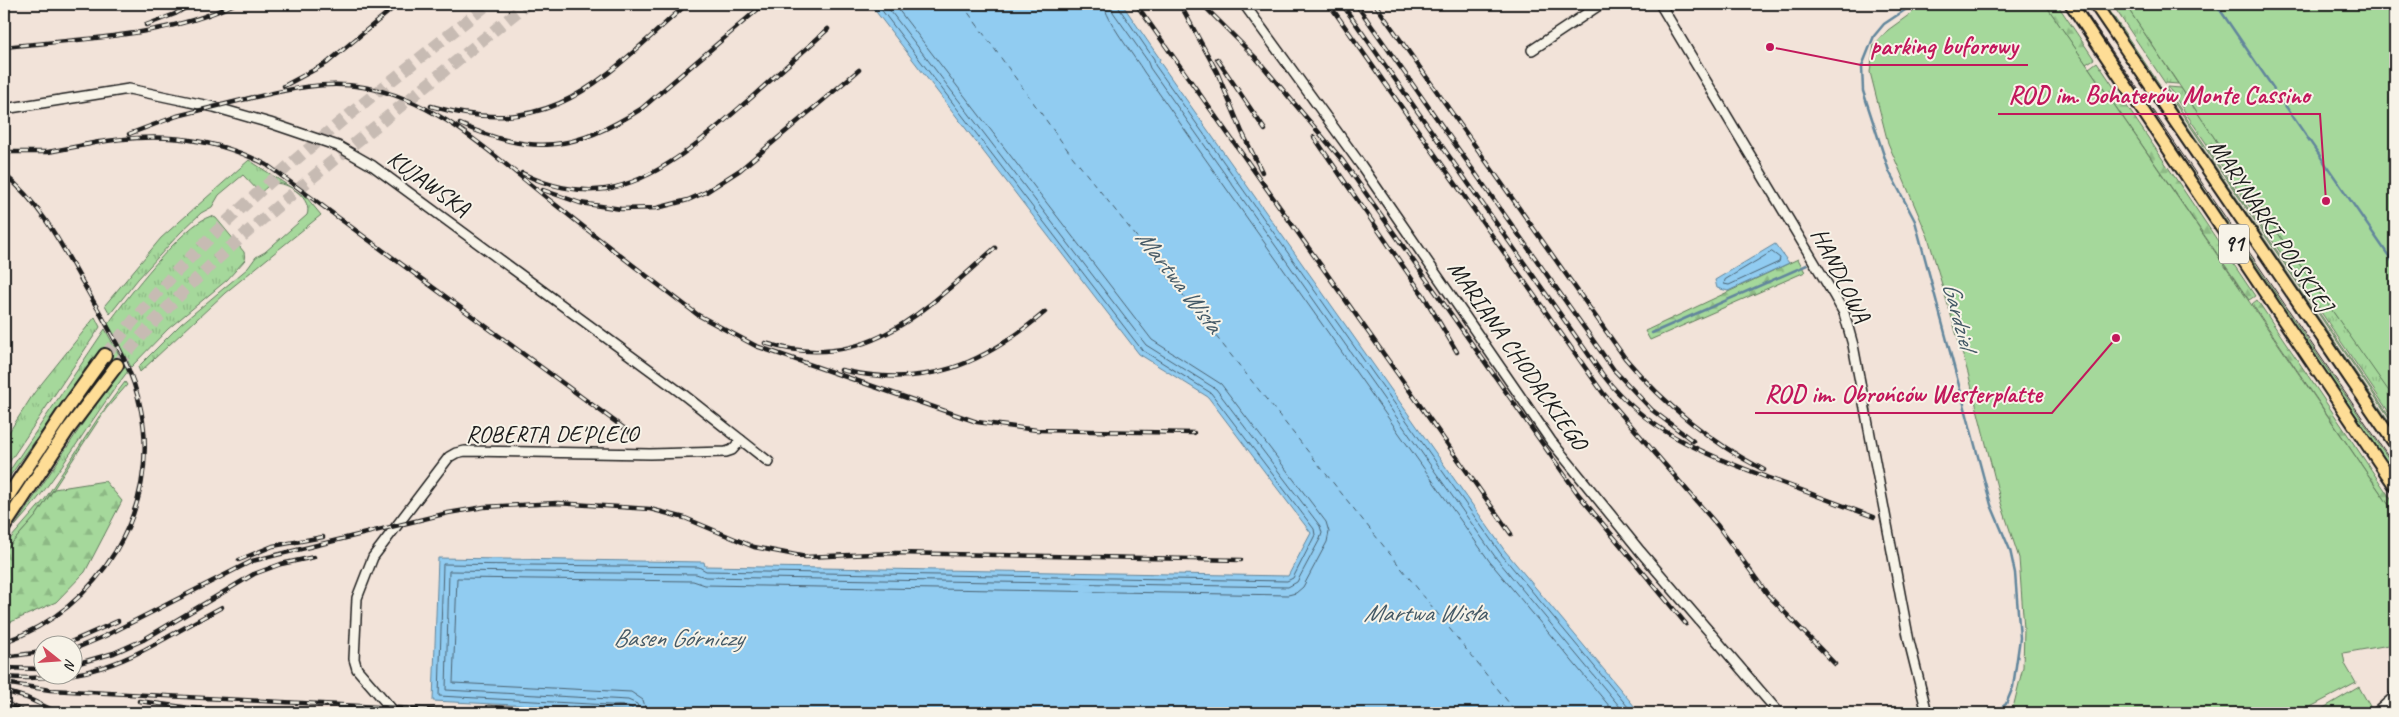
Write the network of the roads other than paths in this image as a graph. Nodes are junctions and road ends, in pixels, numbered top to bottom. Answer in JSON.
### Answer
{"nodes":[{"id":1,"x":1244,"y":4,"type":"edge"},
{"id":2,"x":1601,"y":4,"type":"edge"},
{"id":3,"x":1660,"y":4,"type":"edge"},
{"id":4,"x":2071,"y":4,"type":"edge"},
{"id":5,"x":2095,"y":4,"type":"edge"},
{"id":6,"x":1532,"y":50,"type":"dead end"},
{"id":7,"x":4,"y":109,"type":"edge"},
{"id":8,"x":105,"y":355,"type":"tunnel mouth"},
{"id":9,"x":117,"y":365,"type":"tunnel mouth"},
{"id":10,"x":741,"y":440,"type":"junction"},
{"id":11,"x":2395,"y":444,"type":"edge"},
{"id":12,"x":769,"y":462,"type":"dead end"},
{"id":13,"x":2395,"y":486,"type":"edge"},
{"id":14,"x":4,"y":502,"type":"edge"},
{"id":15,"x":4,"y":527,"type":"edge"},
{"id":16,"x":2395,"y":696,"type":"edge"},
{"id":17,"x":395,"y":713,"type":"edge"},
{"id":18,"x":1779,"y":713,"type":"edge"},
{"id":19,"x":1927,"y":713,"type":"edge"},
{"id":20,"x":2376,"y":713,"type":"edge"}],
"edges":[{"from":1,"to":18,"type":"street","name":"MARIANA CHODACKIEGO"},
{"from":2,"to":6,"type":"street"},
{"from":3,"to":19,"type":"street","name":"HANDLOWA"},
{"from":4,"to":13,"type":"main road","name":"MARYNARKI POLSKIEJ","number":"91"},
{"from":5,"to":11,"type":"main road","name":"MARYNARKI POLSKIEJ","number":"91"},
{"from":7,"to":10,"type":"street","name":"KUJAWSKA"},
{"from":8,"to":14,"type":"highway"},
{"from":9,"to":15,"type":"highway"},
{"from":10,"to":12,"type":"street","name":"KUJAWSKA"},
{"from":10,"to":17,"type":"street","name":"ROBERTA DE'PLELO"},
{"from":16,"to":20,"type":"street"}]}
